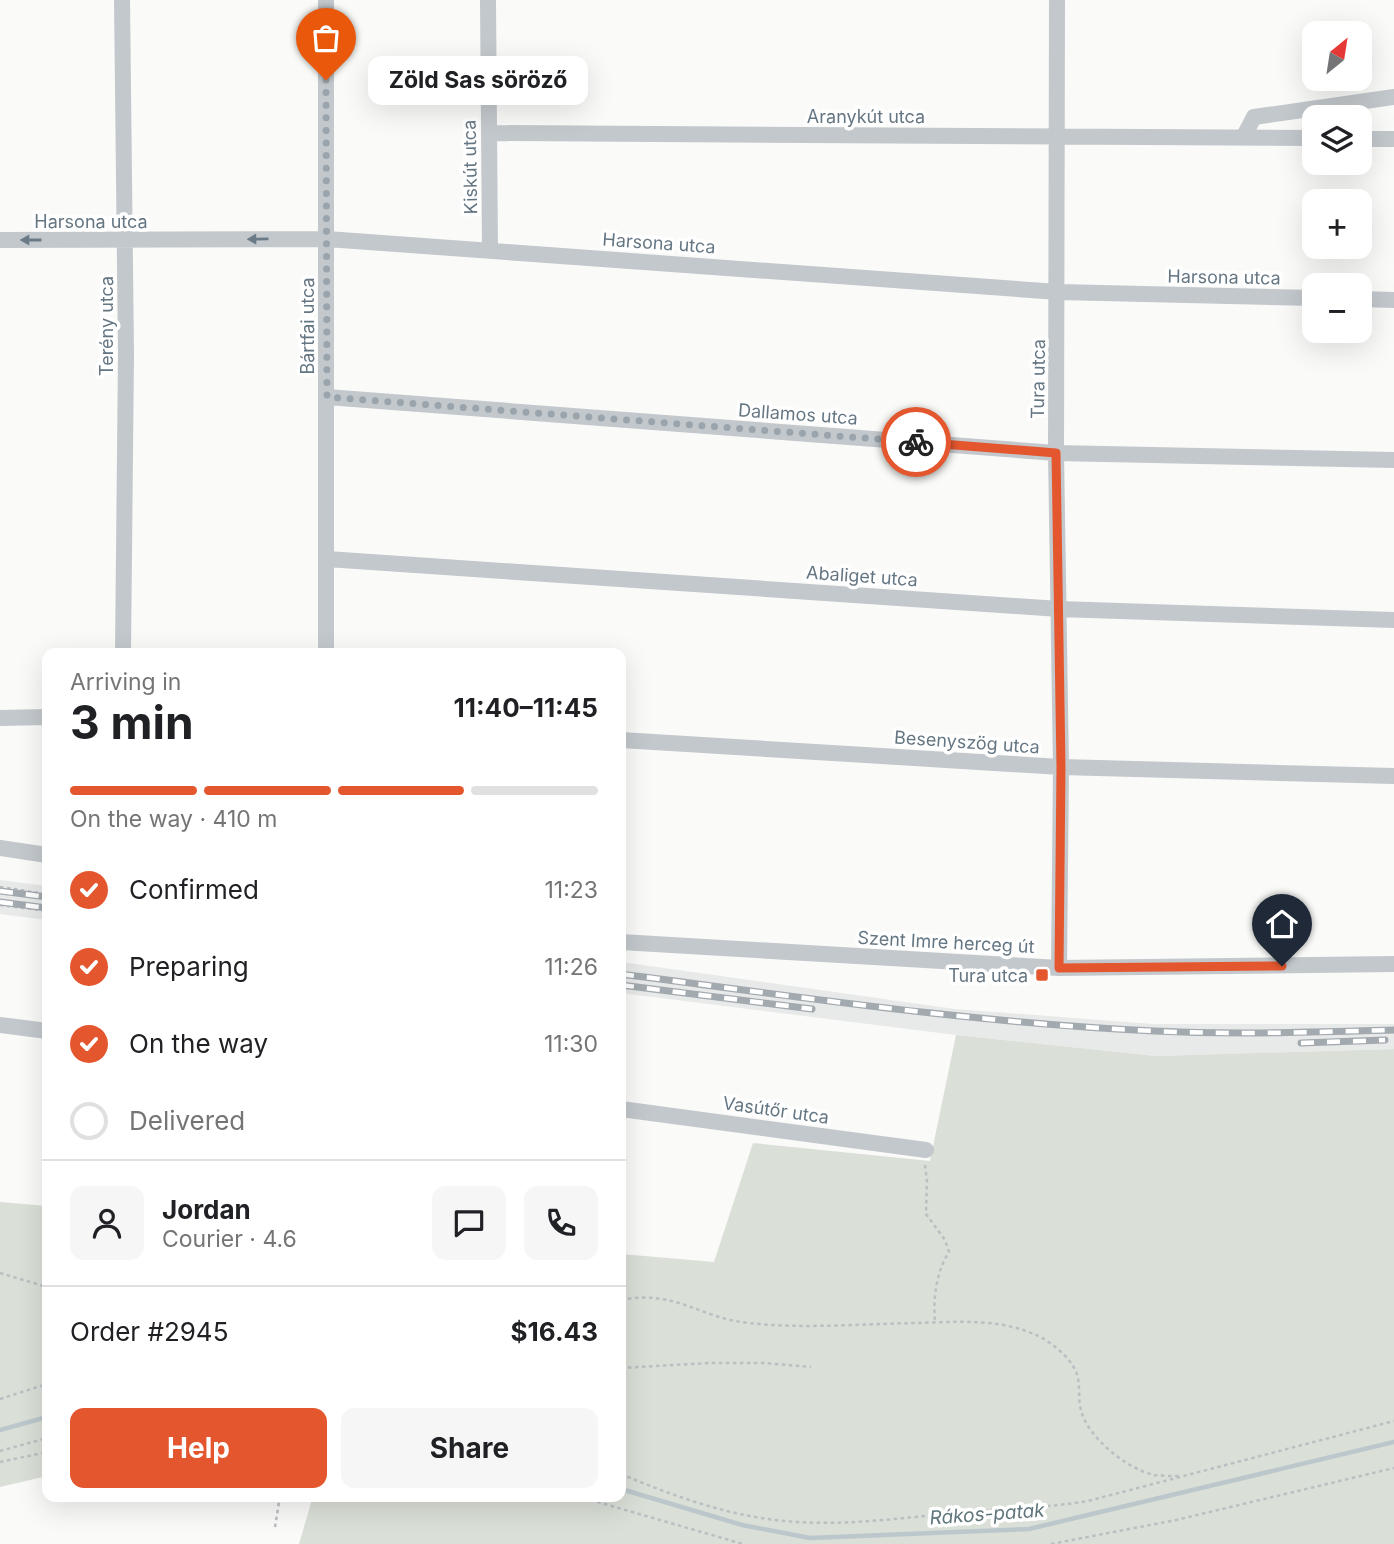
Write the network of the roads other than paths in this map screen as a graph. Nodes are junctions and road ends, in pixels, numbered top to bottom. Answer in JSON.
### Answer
{"nodes":[{"id":1,"x":122,"y":0,"type":"edge"},
{"id":2,"x":326,"y":0,"type":"edge"},
{"id":3,"x":488,"y":0,"type":"edge"},
{"id":4,"x":1057,"y":0,"type":"edge"},
{"id":5,"x":1394,"y":97,"type":"edge"},
{"id":6,"x":488,"y":133,"type":"junction"},
{"id":7,"x":1058,"y":136,"type":"junction"},
{"id":8,"x":1244,"y":136,"type":"junction"},
{"id":9,"x":1302,"y":138,"type":"edge"},
{"id":10,"x":1372,"y":139,"type":"edge"},
{"id":11,"x":1394,"y":139,"type":"edge"},
{"id":12,"x":327,"y":239,"type":"junction"},
{"id":13,"x":0,"y":240,"type":"edge"},
{"id":14,"x":124,"y":241,"type":"junction"},
{"id":15,"x":490,"y":250,"type":"junction"},
{"id":16,"x":1058,"y":292,"type":"junction"},
{"id":17,"x":1302,"y":298,"type":"edge"},
{"id":18,"x":1372,"y":299,"type":"edge"},
{"id":19,"x":1394,"y":300,"type":"edge"},
{"id":20,"x":327,"y":397,"type":"junction"},
{"id":21,"x":1056,"y":453,"type":"junction"},
{"id":22,"x":1394,"y":460,"type":"edge"},
{"id":23,"x":327,"y":559,"type":"junction"},
{"id":24,"x":1059,"y":609,"type":"junction"},
{"id":25,"x":1394,"y":620,"type":"edge"},
{"id":26,"x":123,"y":648,"type":"edge"},
{"id":27,"x":327,"y":648,"type":"edge"},
{"id":28,"x":0,"y":718,"type":"edge"},
{"id":29,"x":42,"y":718,"type":"edge"},
{"id":30,"x":626,"y":740,"type":"edge"},
{"id":31,"x":1061,"y":767,"type":"junction"},
{"id":32,"x":1394,"y":776,"type":"edge"},
{"id":33,"x":0,"y":848,"type":"edge"},
{"id":34,"x":42,"y":854,"type":"edge"},
{"id":35,"x":626,"y":942,"type":"edge"},
{"id":36,"x":1394,"y":964,"type":"edge"},
{"id":37,"x":1059,"y":968,"type":"junction"},
{"id":38,"x":0,"y":1025,"type":"edge"},
{"id":39,"x":42,"y":1030,"type":"edge"},
{"id":40,"x":626,"y":1109,"type":"edge"},
{"id":41,"x":926,"y":1150,"type":"road end"}],
"edges":[{"from":1,"to":14,"type":"street","name":"Terény utca"},
{"from":2,"to":12,"type":"street","name":"Bártfai utca"},
{"from":3,"to":6,"type":"street","name":"Kiskút utca"},
{"from":4,"to":7,"type":"street","name":"Tura utca"},
{"from":5,"to":8,"type":"street"},
{"from":6,"to":7,"type":"street","name":"Aranykút utca"},
{"from":6,"to":15,"type":"street","name":"Kiskút utca"},
{"from":7,"to":8,"type":"street","name":"Aranykút utca"},
{"from":7,"to":16,"type":"street","name":"Tura utca"},
{"from":8,"to":9,"type":"street","name":"Aranykút utca"},
{"from":10,"to":11,"type":"street"},
{"from":12,"to":14,"type":"street","name":"Harsona utca","one_way":true},
{"from":12,"to":15,"type":"street","name":"Harsona utca"},
{"from":12,"to":20,"type":"street","name":"Bártfai utca"},
{"from":14,"to":13,"type":"street","name":"Harsona utca","one_way":true},
{"from":14,"to":26,"type":"street","name":"Terény utca"},
{"from":15,"to":16,"type":"street","name":"Harsona utca"},
{"from":16,"to":17,"type":"street","name":"Harsona utca"},
{"from":16,"to":21,"type":"street","name":"Tura utca"},
{"from":18,"to":19,"type":"street"},
{"from":20,"to":21,"type":"street","name":"Dallamos utca"},
{"from":20,"to":23,"type":"street","name":"Bártfai utca"},
{"from":21,"to":22,"type":"street","name":"Dallamos utca"},
{"from":21,"to":24,"type":"street","name":"Tura utca"},
{"from":23,"to":24,"type":"street","name":"Abaliget utca"},
{"from":23,"to":27,"type":"street","name":"Bártfai utca"},
{"from":24,"to":25,"type":"street","name":"Abaliget utca"},
{"from":24,"to":31,"type":"street","name":"Tura utca"},
{"from":28,"to":29,"type":"street"},
{"from":30,"to":31,"type":"street","name":"Besenyszög utca"},
{"from":31,"to":32,"type":"street","name":"Besenyszög utca"},
{"from":31,"to":37,"type":"street","name":"Tura utca"},
{"from":33,"to":34,"type":"street"},
{"from":35,"to":37,"type":"street","name":"Szent Imre herceg út"},
{"from":36,"to":37,"type":"street","name":"Szent Imre herceg út"},
{"from":38,"to":39,"type":"street"},
{"from":40,"to":41,"type":"street","name":"Vasútőr utca"}]}
